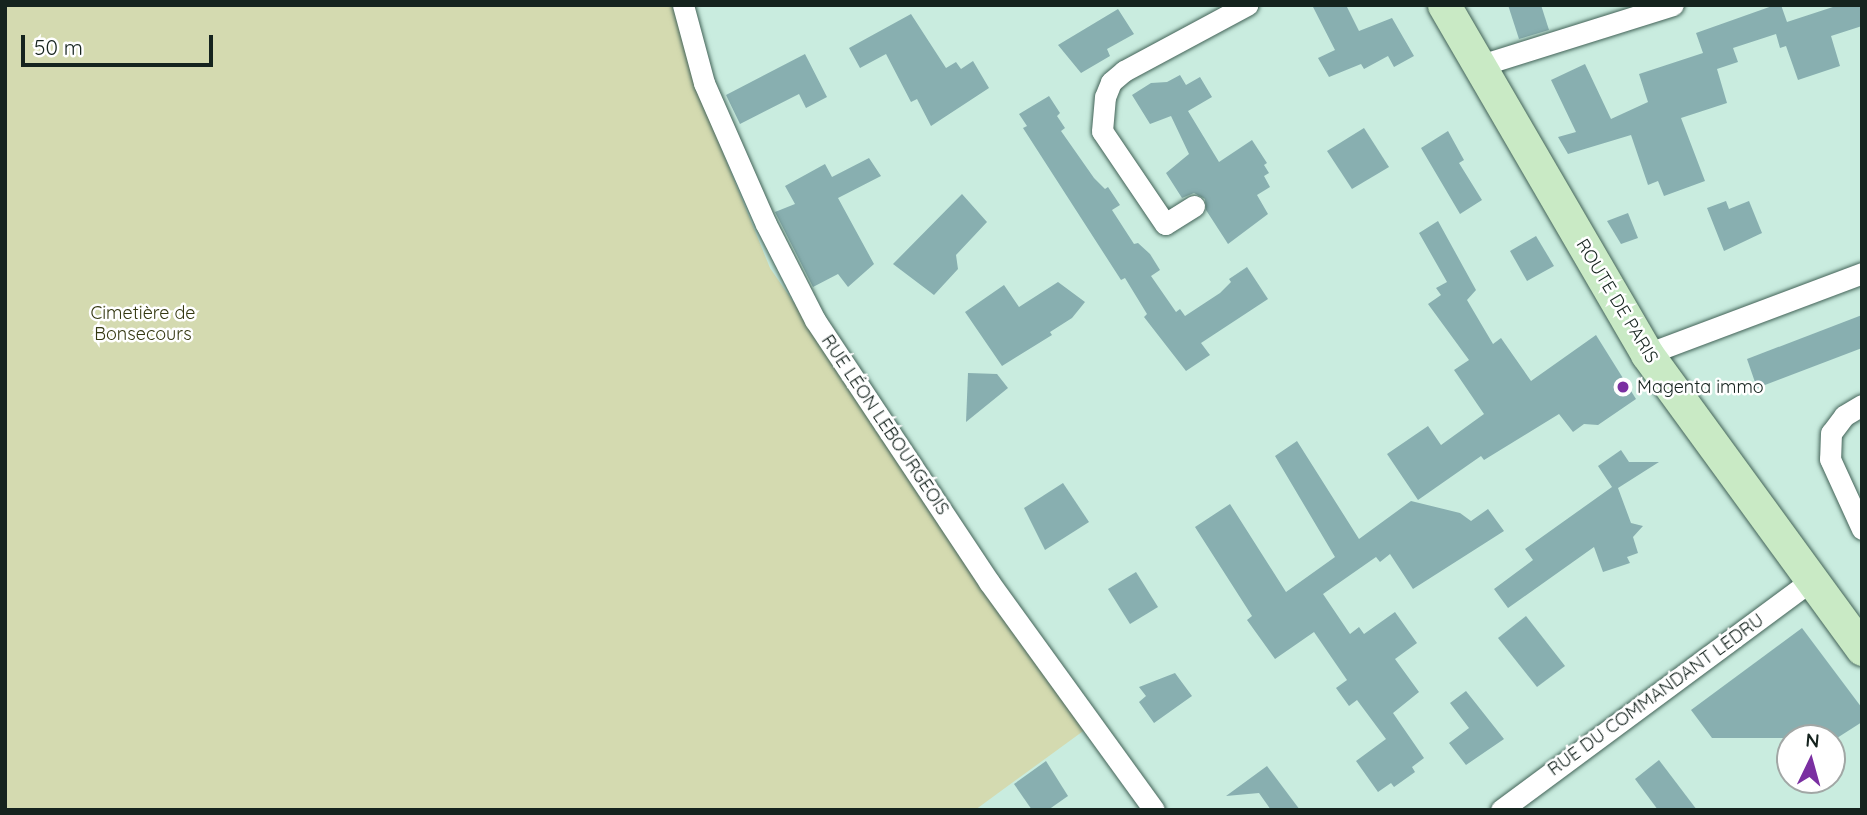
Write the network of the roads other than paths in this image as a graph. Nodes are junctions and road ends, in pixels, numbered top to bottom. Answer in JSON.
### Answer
{"nodes":[{"id":1,"x":683,"y":5,"type":"edge"},
{"id":2,"x":1247,"y":5,"type":"edge"},
{"id":3,"x":1444,"y":5,"type":"edge"},
{"id":4,"x":1673,"y":5,"type":"edge"},
{"id":5,"x":1478,"y":66,"type":"junction"},
{"id":6,"x":1194,"y":206,"type":"dead end"},
{"id":7,"x":1862,"y":273,"type":"edge"},
{"id":8,"x":1647,"y":354,"type":"junction"},
{"id":9,"x":1862,"y":405,"type":"edge"},
{"id":10,"x":1862,"y":530,"type":"edge"},
{"id":11,"x":1811,"y":581,"type":"junction"},
{"id":12,"x":1862,"y":649,"type":"edge"},
{"id":13,"x":1154,"y":810,"type":"edge"},
{"id":14,"x":1501,"y":810,"type":"edge"}],
"edges":[{"from":1,"to":13,"type":"street","name":"RUE LÉON LEBOURGEOIS"},
{"from":2,"to":6,"type":"street"},
{"from":3,"to":5,"type":"main road","name":"ROUTE DE PARIS"},
{"from":4,"to":5,"type":"street"},
{"from":5,"to":8,"type":"main road","name":"ROUTE DE PARIS"},
{"from":7,"to":8,"type":"street"},
{"from":8,"to":11,"type":"main road","name":"ROUTE DE PARIS"},
{"from":9,"to":10,"type":"street"},
{"from":11,"to":12,"type":"main road","name":"ROUTE DE PARIS"},
{"from":11,"to":14,"type":"street","name":"RUE DU COMMANDANT LEDRU"}]}
